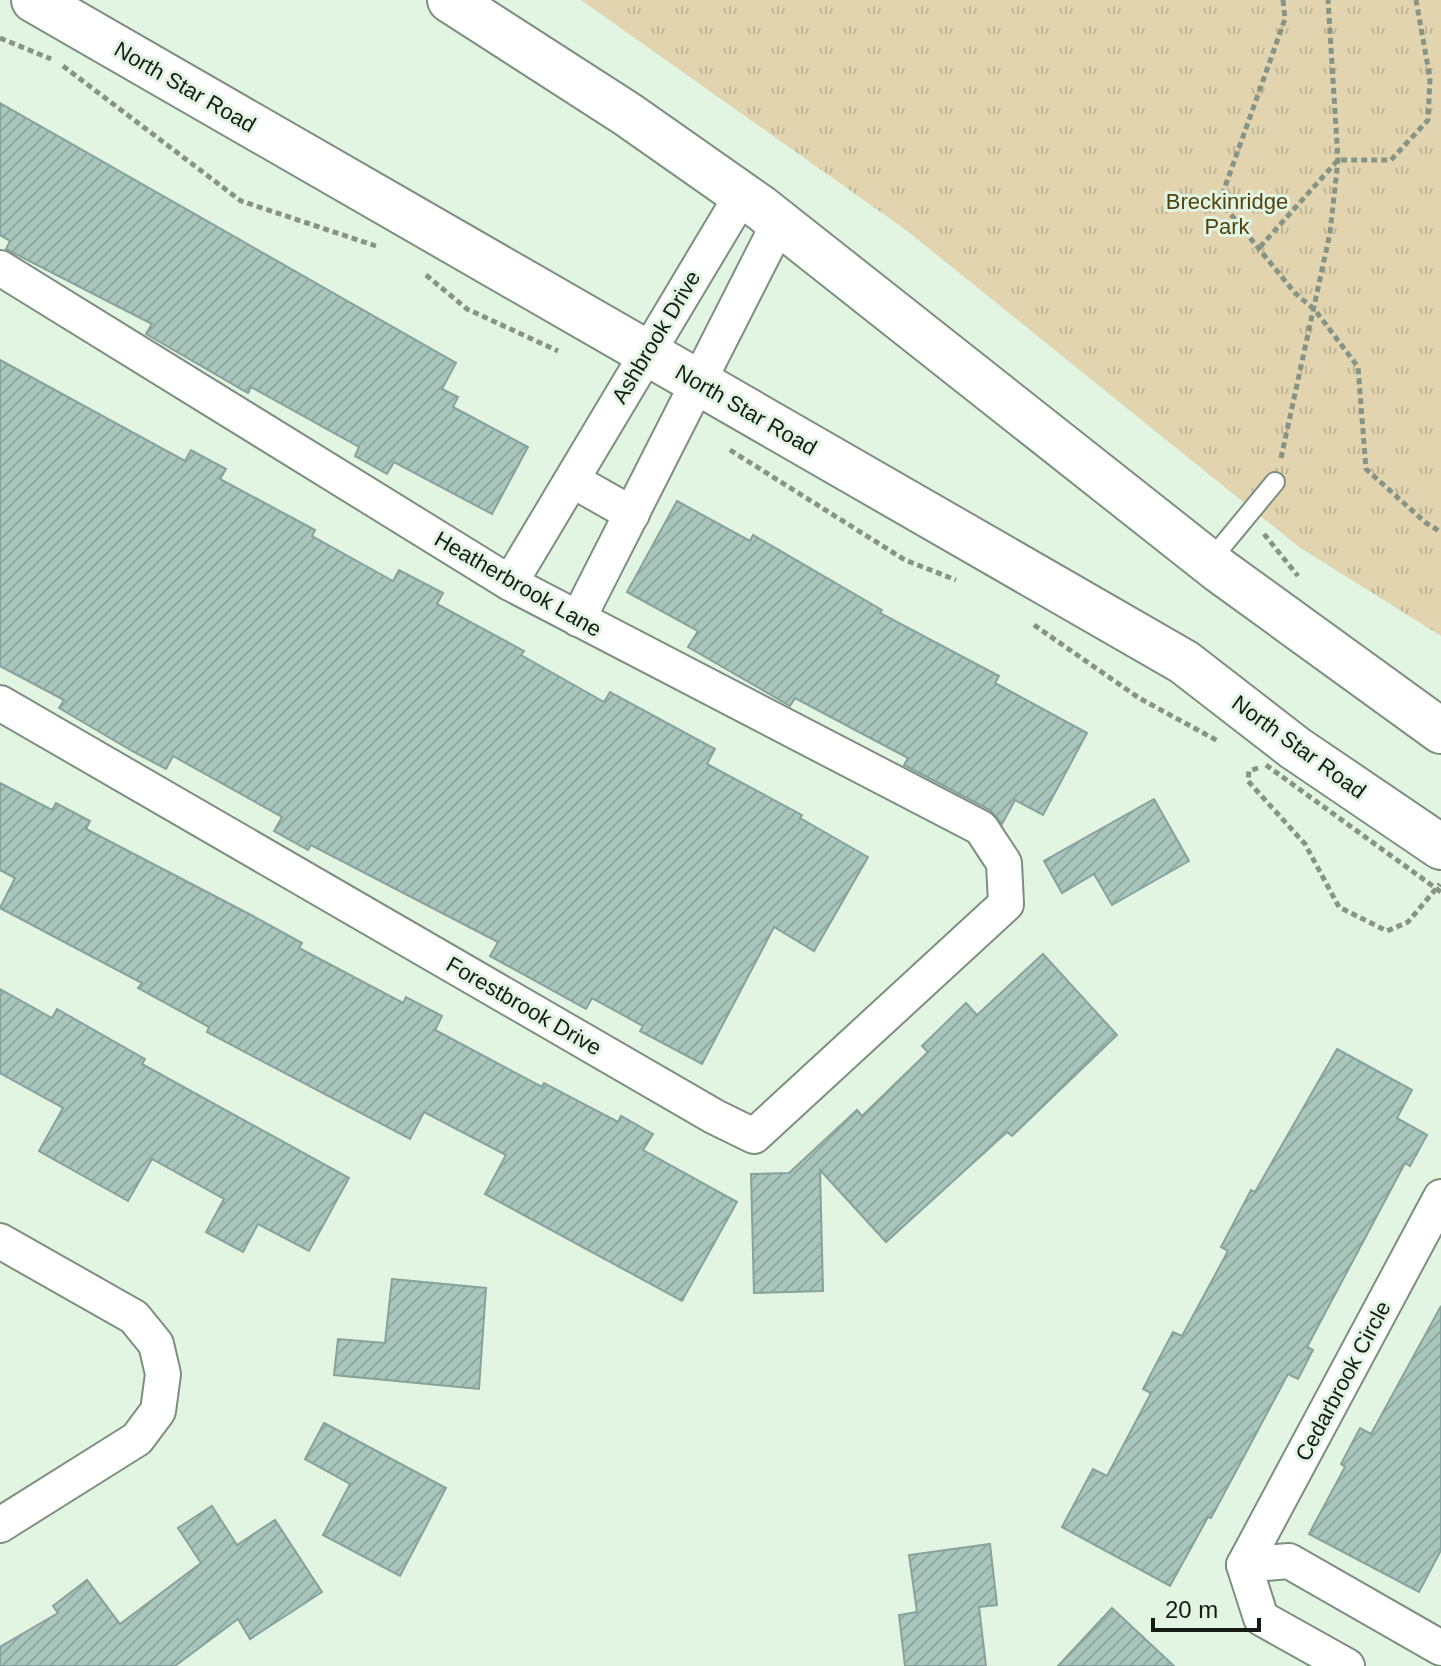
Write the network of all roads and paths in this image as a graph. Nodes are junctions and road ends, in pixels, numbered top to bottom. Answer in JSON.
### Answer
{"nodes":[{"id":1,"x":34,"y":0,"type":"edge"},
{"id":2,"x":450,"y":0,"type":"edge"},
{"id":3,"x":1283,"y":0,"type":"edge"},
{"id":4,"x":1328,"y":0,"type":"edge"},
{"id":5,"x":1416,"y":0,"type":"edge"},
{"id":6,"x":1338,"y":160,"type":"junction"},
{"id":7,"x":742,"y":195,"type":"junction"},
{"id":8,"x":779,"y":223,"type":"junction"},
{"id":9,"x":1260,"y":247,"type":"junction"},
{"id":10,"x":0,"y":268,"type":"edge"},
{"id":11,"x":1315,"y":310,"type":"junction"},
{"id":12,"x":647,"y":353,"type":"junction"},
{"id":13,"x":698,"y":382,"type":"junction"},
{"id":14,"x":572,"y":480,"type":"junction"},
{"id":15,"x":1275,"y":482,"type":"joint"},
{"id":16,"x":632,"y":514,"type":"junction"},
{"id":17,"x":1441,"y":532,"type":"edge"},
{"id":18,"x":1209,"y":562,"type":"junction"},
{"id":19,"x":510,"y":583,"type":"junction"},
{"id":20,"x":578,"y":619,"type":"junction"},
{"id":21,"x":0,"y":703,"type":"edge"},
{"id":22,"x":1426,"y":722,"type":"edge"},
{"id":23,"x":1281,"y":756,"type":"junction"},
{"id":24,"x":1441,"y":847,"type":"edge"},
{"id":25,"x":1441,"y":883,"type":"edge"},
{"id":26,"x":1441,"y":892,"type":"edge"},
{"id":27,"x":1006,"y":904,"type":"joint"},
{"id":28,"x":1441,"y":1197,"type":"edge"},
{"id":29,"x":0,"y":1241,"type":"edge"},
{"id":30,"x":0,"y":1525,"type":"edge"},
{"id":31,"x":1244,"y":1565,"type":"junction"},
{"id":32,"x":1441,"y":1648,"type":"edge"},
{"id":33,"x":1347,"y":1666,"type":"edge"}],
"edges":[{"from":1,"to":12,"type":"main road","name":"North Star Road"},
{"from":2,"to":7,"type":"main road"},
{"from":3,"to":9,"type":"path"},
{"from":4,"to":6,"type":"path"},
{"from":5,"to":6,"type":"path"},
{"from":6,"to":9,"type":"path"},
{"from":6,"to":11,"type":"path"},
{"from":7,"to":8,"type":"main road"},
{"from":7,"to":12,"type":"street","name":"Ashbrook Drive"},
{"from":8,"to":13,"type":"street"},
{"from":8,"to":18,"type":"main road"},
{"from":9,"to":11,"type":"path"},
{"from":10,"to":19,"type":"street","name":"Heatherbrook Lane"},
{"from":11,"to":15,"type":"path"},
{"from":11,"to":17,"type":"path"},
{"from":12,"to":13,"type":"main road","name":"North Star Road"},
{"from":12,"to":14,"type":"street","name":"Ashbrook Drive"},
{"from":13,"to":16,"type":"street"},
{"from":13,"to":23,"type":"main road","name":"North Star Road"},
{"from":14,"to":16,"type":"street"},
{"from":14,"to":19,"type":"street","name":"Ashbrook Drive"},
{"from":15,"to":18,"type":"lane"},
{"from":16,"to":20,"type":"street"},
{"from":18,"to":22,"type":"main road"},
{"from":19,"to":20,"type":"street","name":"Heatherbrook Lane"},
{"from":20,"to":27,"type":"street","name":"Heatherbrook Lane"},
{"from":21,"to":27,"type":"street","name":"Forestbrook Drive"},
{"from":23,"to":24,"type":"main road","name":"North Star Road"},
{"from":23,"to":25,"type":"path"},
{"from":23,"to":26,"type":"path","bridge":true},
{"from":28,"to":31,"type":"street","name":"Cedarbrook Circle"},
{"from":29,"to":30,"type":"street"},
{"from":31,"to":32,"type":"street"},
{"from":31,"to":33,"type":"street"}]}
